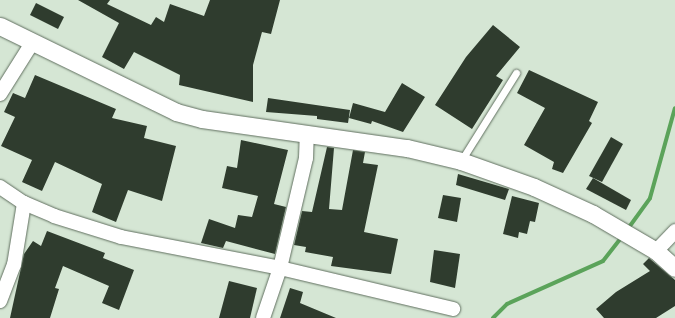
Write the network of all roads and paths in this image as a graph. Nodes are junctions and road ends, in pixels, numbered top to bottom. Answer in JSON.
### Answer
{"nodes":[{"id":1,"x":0,"y":26,"type":"edge"},
{"id":2,"x":32,"y":43,"type":"junction"},
{"id":3,"x":516,"y":73,"type":"dead end"},
{"id":4,"x":0,"y":94,"type":"edge"},
{"id":5,"x":307,"y":134,"type":"junction"},
{"id":6,"x":461,"y":161,"type":"junction"},
{"id":7,"x":0,"y":187,"type":"edge"},
{"id":8,"x":24,"y":203,"type":"junction"},
{"id":9,"x":675,"y":231,"type":"edge"},
{"id":10,"x":656,"y":251,"type":"junction"},
{"id":11,"x":280,"y":268,"type":"junction"},
{"id":12,"x":675,"y":268,"type":"edge"},
{"id":13,"x":0,"y":301,"type":"edge"},
{"id":14,"x":453,"y":309,"type":"dead end"},
{"id":15,"x":263,"y":318,"type":"edge"}],
"edges":[{"from":1,"to":2,"type":"street"},
{"from":2,"to":4,"type":"street"},
{"from":2,"to":5,"type":"street"},
{"from":3,"to":6,"type":"lane"},
{"from":5,"to":6,"type":"street"},
{"from":5,"to":11,"type":"street"},
{"from":6,"to":10,"type":"street"},
{"from":7,"to":8,"type":"street"},
{"from":8,"to":11,"type":"street"},
{"from":8,"to":13,"type":"street"},
{"from":9,"to":10,"type":"street"},
{"from":10,"to":12,"type":"street"},
{"from":11,"to":14,"type":"street"},
{"from":11,"to":15,"type":"street"}]}
